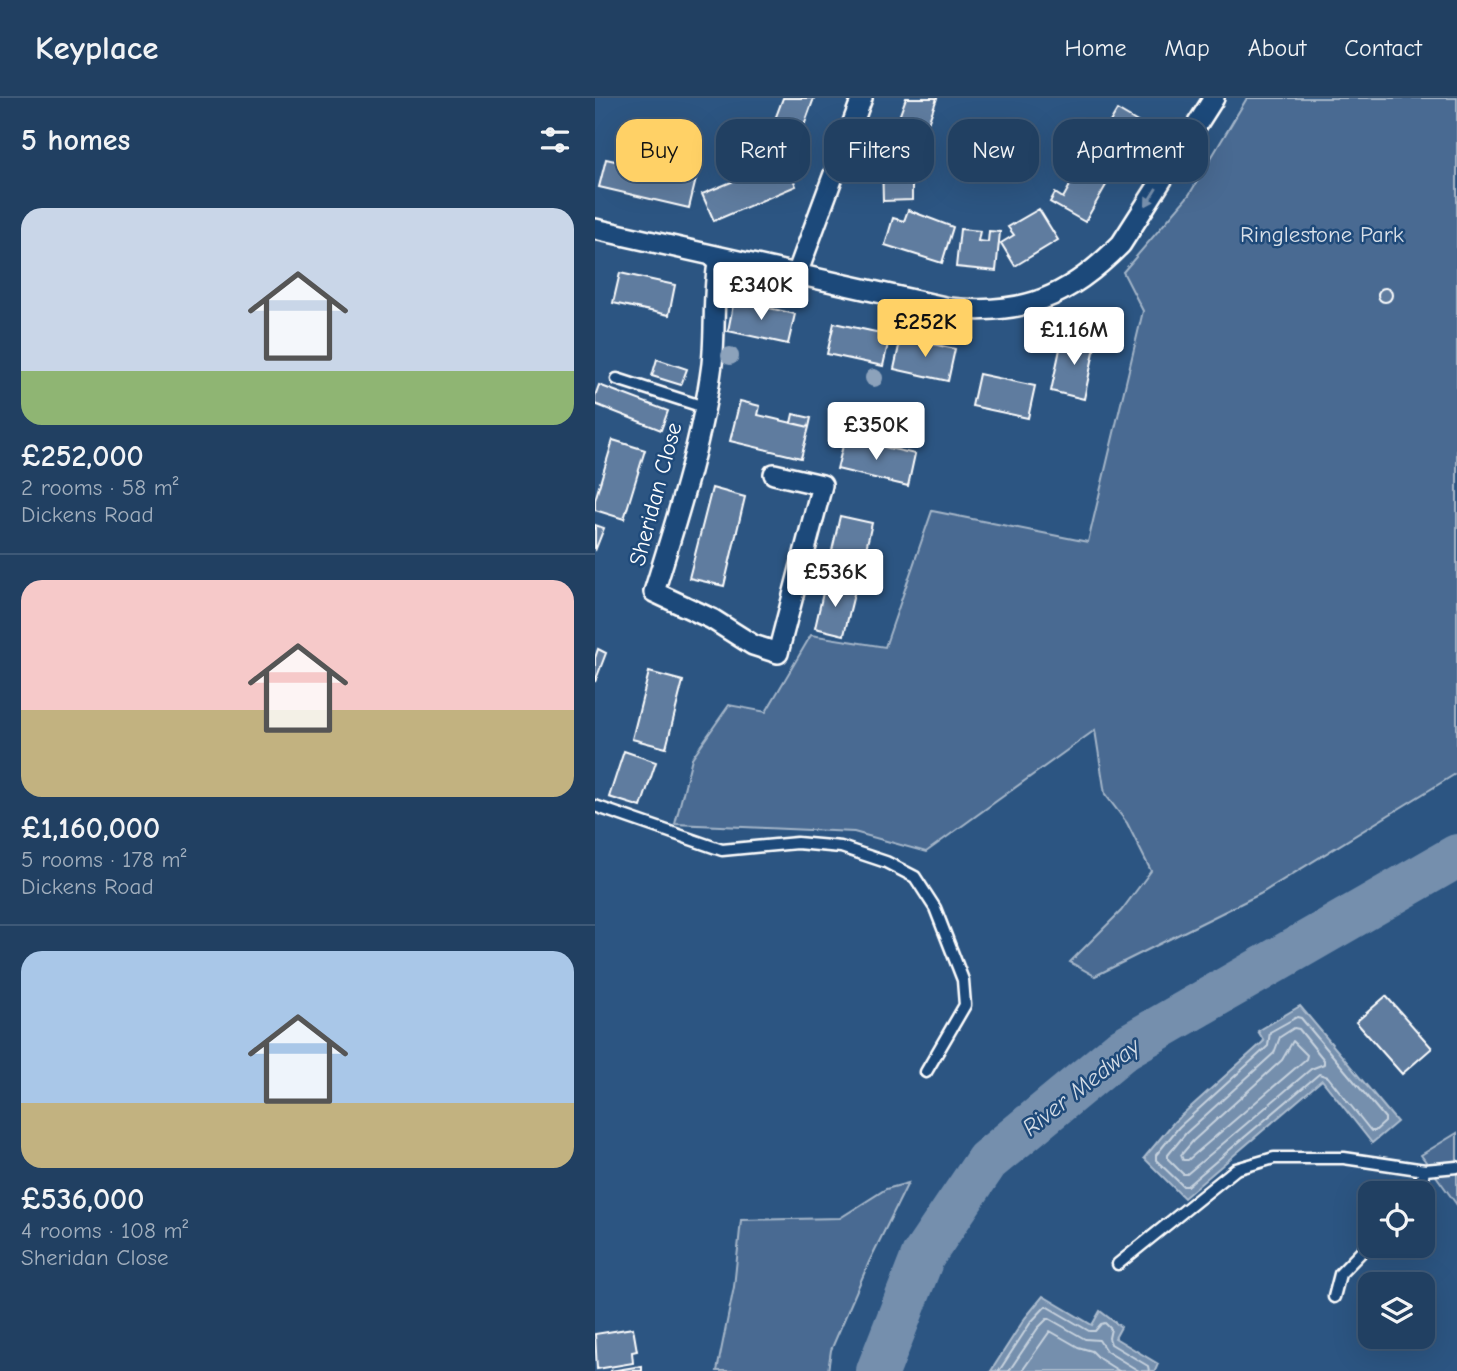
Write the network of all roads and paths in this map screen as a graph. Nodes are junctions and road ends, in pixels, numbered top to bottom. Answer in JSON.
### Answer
{"nodes":[{"id":1,"x":862,"y":98,"type":"edge"},
{"id":2,"x":1213,"y":98,"type":"edge"},
{"id":3,"x":595,"y":229,"type":"edge"},
{"id":4,"x":719,"y":257,"type":"junction"},
{"id":5,"x":797,"y":274,"type":"junction"},
{"id":6,"x":617,"y":379,"type":"dead end"},
{"id":7,"x":704,"y":407,"type":"junction"},
{"id":8,"x":774,"y":474,"type":"dead end"},
{"id":9,"x":595,"y":806,"type":"edge"},
{"id":10,"x":926,"y":1072,"type":"dead end"},
{"id":11,"x":1457,"y":1167,"type":"edge"},
{"id":12,"x":1425,"y":1170,"type":"junction"},
{"id":13,"x":1420,"y":1181,"type":"edge"},
{"id":14,"x":1358,"y":1255,"type":"edge"},
{"id":15,"x":1118,"y":1264,"type":"dead end"},
{"id":16,"x":1334,"y":1297,"type":"dead end"}],
"edges":[{"from":1,"to":5,"type":"street"},
{"from":2,"to":5,"type":"street","one_way":true},
{"from":3,"to":4,"type":"street"},
{"from":4,"to":5,"type":"street"},
{"from":4,"to":7,"type":"street","name":"Sheridan Close"},
{"from":6,"to":7,"type":"lane"},
{"from":7,"to":8,"type":"street","name":"Sheridan Close"},
{"from":9,"to":10,"type":"lane"},
{"from":11,"to":12,"type":"lane"},
{"from":12,"to":13,"type":"lane"},
{"from":12,"to":15,"type":"lane"},
{"from":14,"to":16,"type":"lane"}]}
